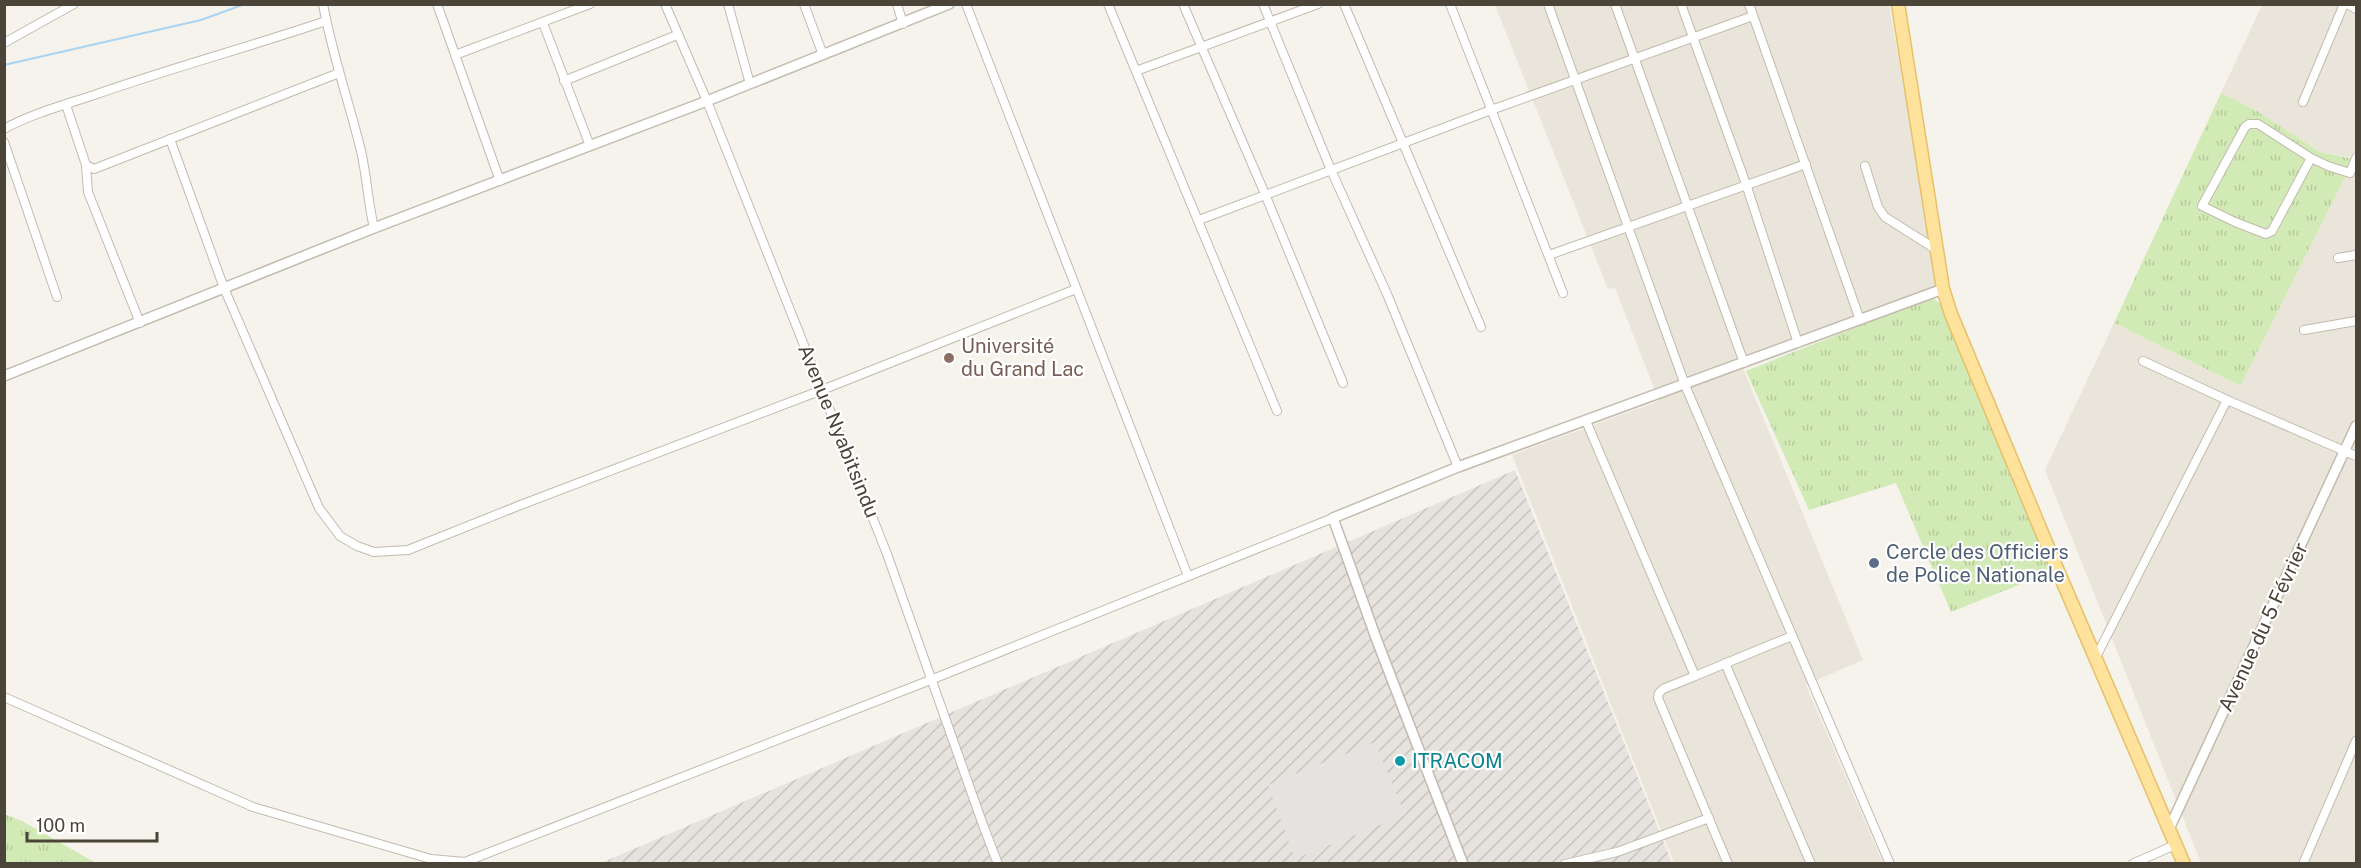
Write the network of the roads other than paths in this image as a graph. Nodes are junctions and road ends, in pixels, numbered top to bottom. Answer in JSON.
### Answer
{"nodes":[{"id":1,"x":74,"y":4,"type":"edge"},
{"id":2,"x":323,"y":4,"type":"edge"},
{"id":3,"x":437,"y":4,"type":"edge"},
{"id":4,"x":590,"y":4,"type":"edge"},
{"id":5,"x":665,"y":4,"type":"edge"},
{"id":6,"x":728,"y":4,"type":"edge"},
{"id":7,"x":804,"y":4,"type":"edge"},
{"id":8,"x":897,"y":4,"type":"edge"},
{"id":9,"x":949,"y":4,"type":"edge"},
{"id":10,"x":966,"y":4,"type":"edge"},
{"id":11,"x":1108,"y":4,"type":"edge"},
{"id":12,"x":1183,"y":4,"type":"edge"},
{"id":13,"x":1263,"y":4,"type":"edge"},
{"id":14,"x":1318,"y":4,"type":"edge"},
{"id":15,"x":1344,"y":4,"type":"edge"},
{"id":16,"x":1450,"y":4,"type":"edge"},
{"id":17,"x":1548,"y":4,"type":"edge"},
{"id":18,"x":1615,"y":4,"type":"edge"},
{"id":19,"x":1681,"y":4,"type":"edge"},
{"id":20,"x":1749,"y":4,"type":"edge"},
{"id":21,"x":1898,"y":4,"type":"edge"},
{"id":22,"x":2346,"y":4,"type":"edge"},
{"id":23,"x":2356,"y":9,"type":"edge"},
{"id":24,"x":1753,"y":16,"type":"junction"},
{"id":25,"x":326,"y":21,"type":"junction"},
{"id":26,"x":1270,"y":21,"type":"junction"},
{"id":27,"x":543,"y":23,"type":"junction"},
{"id":28,"x":903,"y":24,"type":"junction"},
{"id":29,"x":677,"y":35,"type":"junction"},
{"id":30,"x":1693,"y":38,"type":"junction"},
{"id":31,"x":4,"y":43,"type":"edge"},
{"id":32,"x":1201,"y":46,"type":"junction"},
{"id":33,"x":455,"y":55,"type":"junction"},
{"id":34,"x":822,"y":55,"type":"junction"},
{"id":35,"x":1634,"y":59,"type":"junction"},
{"id":36,"x":1136,"y":71,"type":"junction"},
{"id":37,"x":339,"y":73,"type":"junction"},
{"id":38,"x":1576,"y":80,"type":"junction"},
{"id":39,"x":564,"y":81,"type":"junction"},
{"id":40,"x":750,"y":84,"type":"junction"},
{"id":41,"x":707,"y":101,"type":"junction"},
{"id":42,"x":2302,"y":102,"type":"dead end"},
{"id":43,"x":66,"y":105,"type":"junction"},
{"id":44,"x":1491,"y":110,"type":"junction"},
{"id":45,"x":4,"y":129,"type":"edge"},
{"id":46,"x":170,"y":140,"type":"junction"},
{"id":47,"x":4,"y":142,"type":"edge"},
{"id":48,"x":1404,"y":142,"type":"junction"},
{"id":49,"x":590,"y":146,"type":"junction"},
{"id":50,"x":2311,"y":158,"type":"junction"},
{"id":51,"x":2356,"y":158,"type":"edge"},
{"id":52,"x":1806,"y":164,"type":"junction"},
{"id":53,"x":86,"y":165,"type":"junction"},
{"id":54,"x":1865,"y":165,"type":"dead end"},
{"id":55,"x":1331,"y":170,"type":"junction"},
{"id":56,"x":2353,"y":174,"type":"edge"},
{"id":57,"x":500,"y":181,"type":"junction"},
{"id":58,"x":1746,"y":184,"type":"junction"},
{"id":59,"x":1265,"y":195,"type":"junction"},
{"id":60,"x":1687,"y":206,"type":"junction"},
{"id":61,"x":1199,"y":220,"type":"junction"},
{"id":62,"x":1629,"y":226,"type":"junction"},
{"id":63,"x":374,"y":228,"type":"junction"},
{"id":64,"x":1937,"y":250,"type":"junction"},
{"id":65,"x":1548,"y":255,"type":"junction"},
{"id":66,"x":2356,"y":255,"type":"edge"},
{"id":67,"x":2338,"y":258,"type":"dead end"},
{"id":68,"x":224,"y":288,"type":"junction"},
{"id":69,"x":1076,"y":289,"type":"junction"},
{"id":70,"x":1943,"y":289,"type":"junction"},
{"id":71,"x":1563,"y":293,"type":"dead end"},
{"id":72,"x":57,"y":297,"type":"dead end"},
{"id":73,"x":1860,"y":320,"type":"junction"},
{"id":74,"x":2356,"y":321,"type":"edge"},
{"id":75,"x":140,"y":323,"type":"junction"},
{"id":76,"x":1481,"y":327,"type":"dead end"},
{"id":77,"x":2304,"y":330,"type":"dead end"},
{"id":78,"x":1798,"y":343,"type":"junction"},
{"id":79,"x":2143,"y":361,"type":"dead end"},
{"id":80,"x":1744,"y":363,"type":"junction"},
{"id":81,"x":4,"y":376,"type":"edge"},
{"id":82,"x":1343,"y":383,"type":"dead end"},
{"id":83,"x":1685,"y":385,"type":"junction"},
{"id":84,"x":822,"y":390,"type":"junction"},
{"id":85,"x":2227,"y":400,"type":"junction"},
{"id":86,"x":1277,"y":411,"type":"dead end"},
{"id":87,"x":1586,"y":421,"type":"junction"},
{"id":88,"x":2356,"y":426,"type":"edge"},
{"id":89,"x":2345,"y":450,"type":"junction"},
{"id":90,"x":2356,"y":456,"type":"edge"},
{"id":91,"x":1458,"y":467,"type":"junction"},
{"id":92,"x":1333,"y":518,"type":"junction"},
{"id":93,"x":1188,"y":576,"type":"junction"},
{"id":94,"x":1792,"y":636,"type":"junction"},
{"id":95,"x":2096,"y":657,"type":"junction"},
{"id":96,"x":1725,"y":663,"type":"junction"},
{"id":97,"x":1695,"y":676,"type":"junction"},
{"id":98,"x":933,"y":679,"type":"junction"},
{"id":99,"x":4,"y":697,"type":"edge"},
{"id":100,"x":2356,"y":741,"type":"edge"},
{"id":101,"x":1709,"y":818,"type":"junction"},
{"id":102,"x":2169,"y":829,"type":"junction"},
{"id":103,"x":2175,"y":845,"type":"junction"},
{"id":104,"x":998,"y":864,"type":"edge"},
{"id":105,"x":1463,"y":864,"type":"edge"},
{"id":106,"x":1565,"y":864,"type":"edge"},
{"id":107,"x":1728,"y":864,"type":"edge"},
{"id":108,"x":1810,"y":864,"type":"edge"},
{"id":109,"x":1890,"y":864,"type":"edge"},
{"id":110,"x":2132,"y":864,"type":"edge"},
{"id":111,"x":2184,"y":864,"type":"edge"},
{"id":112,"x":2302,"y":864,"type":"edge"}],
"edges":[{"from":1,"to":31,"type":"street"},
{"from":2,"to":25,"type":"street"},
{"from":3,"to":33,"type":"street"},
{"from":4,"to":27,"type":"street"},
{"from":5,"to":29,"type":"street","name":"Avenue Nyabitsindu"},
{"from":6,"to":40,"type":"street"},
{"from":7,"to":34,"type":"street"},
{"from":8,"to":28,"type":"street"},
{"from":9,"to":28,"type":"street"},
{"from":10,"to":69,"type":"street"},
{"from":11,"to":36,"type":"street"},
{"from":12,"to":32,"type":"street"},
{"from":13,"to":26,"type":"street"},
{"from":14,"to":26,"type":"street"},
{"from":15,"to":48,"type":"street"},
{"from":16,"to":44,"type":"street"},
{"from":17,"to":38,"type":"street"},
{"from":18,"to":35,"type":"street"},
{"from":19,"to":30,"type":"street"},
{"from":20,"to":24,"type":"street"},
{"from":21,"to":64,"type":"main road"},
{"from":22,"to":23,"type":"street"},
{"from":22,"to":42,"type":"street"},
{"from":24,"to":30,"type":"street"},
{"from":24,"to":52,"type":"street"},
{"from":25,"to":37,"type":"street"},
{"from":25,"to":43,"type":"street"},
{"from":26,"to":32,"type":"street"},
{"from":26,"to":55,"type":"street"},
{"from":27,"to":33,"type":"street"},
{"from":27,"to":39,"type":"street"},
{"from":28,"to":34,"type":"street"},
{"from":29,"to":39,"type":"street"},
{"from":29,"to":41,"type":"street","name":"Avenue Nyabitsindu"},
{"from":30,"to":35,"type":"street"},
{"from":30,"to":58,"type":"street"},
{"from":32,"to":36,"type":"street"},
{"from":32,"to":59,"type":"street"},
{"from":33,"to":57,"type":"street"},
{"from":34,"to":40,"type":"street"},
{"from":35,"to":38,"type":"street"},
{"from":35,"to":60,"type":"street"},
{"from":36,"to":61,"type":"street"},
{"from":37,"to":46,"type":"street"},
{"from":37,"to":63,"type":"street"},
{"from":38,"to":44,"type":"street"},
{"from":38,"to":62,"type":"street"},
{"from":39,"to":49,"type":"street"},
{"from":40,"to":41,"type":"street"},
{"from":41,"to":49,"type":"street"},
{"from":41,"to":84,"type":"street","name":"Avenue Nyabitsindu"},
{"from":43,"to":45,"type":"street"},
{"from":43,"to":53,"type":"street"},
{"from":44,"to":48,"type":"street"},
{"from":44,"to":65,"type":"street"},
{"from":46,"to":53,"type":"street"},
{"from":46,"to":68,"type":"street"},
{"from":47,"to":72,"type":"street"},
{"from":48,"to":55,"type":"street"},
{"from":48,"to":76,"type":"street"},
{"from":49,"to":57,"type":"street"},
{"from":50,"to":50,"type":"street"},
{"from":50,"to":56,"type":"street"},
{"from":51,"to":56,"type":"street"},
{"from":52,"to":58,"type":"street"},
{"from":52,"to":73,"type":"street"},
{"from":53,"to":75,"type":"street"},
{"from":54,"to":64,"type":"street"},
{"from":55,"to":59,"type":"street"},
{"from":55,"to":91,"type":"street"},
{"from":57,"to":63,"type":"street"},
{"from":58,"to":60,"type":"street"},
{"from":58,"to":78,"type":"street"},
{"from":59,"to":61,"type":"street"},
{"from":59,"to":82,"type":"street"},
{"from":60,"to":62,"type":"street"},
{"from":60,"to":80,"type":"street"},
{"from":61,"to":86,"type":"street"},
{"from":62,"to":65,"type":"street"},
{"from":62,"to":83,"type":"street"},
{"from":63,"to":68,"type":"street"},
{"from":64,"to":70,"type":"main road"},
{"from":65,"to":71,"type":"street"},
{"from":66,"to":67,"type":"street"},
{"from":68,"to":75,"type":"street"},
{"from":68,"to":84,"type":"street"},
{"from":69,"to":84,"type":"street"},
{"from":69,"to":93,"type":"street"},
{"from":70,"to":73,"type":"street"},
{"from":70,"to":95,"type":"main road"},
{"from":73,"to":78,"type":"street"},
{"from":74,"to":77,"type":"street"},
{"from":75,"to":81,"type":"street"},
{"from":78,"to":80,"type":"street"},
{"from":79,"to":85,"type":"street"},
{"from":80,"to":83,"type":"street"},
{"from":83,"to":87,"type":"street"},
{"from":83,"to":94,"type":"street"},
{"from":84,"to":98,"type":"street","name":"Avenue Nyabitsindu"},
{"from":85,"to":89,"type":"street"},
{"from":85,"to":95,"type":"street"},
{"from":87,"to":91,"type":"street"},
{"from":87,"to":97,"type":"street"},
{"from":88,"to":89,"type":"street","name":"Avenue du 5 Février"},
{"from":89,"to":90,"type":"street"},
{"from":89,"to":102,"type":"street","name":"Avenue du 5 Février"},
{"from":91,"to":92,"type":"street"},
{"from":92,"to":93,"type":"street"},
{"from":92,"to":105,"type":"street"},
{"from":93,"to":98,"type":"street"},
{"from":94,"to":96,"type":"street"},
{"from":94,"to":109,"type":"street"},
{"from":95,"to":102,"type":"main road"},
{"from":96,"to":97,"type":"street"},
{"from":96,"to":108,"type":"street"},
{"from":97,"to":101,"type":"street"},
{"from":98,"to":99,"type":"street"},
{"from":98,"to":104,"type":"street","name":"Avenue Nyabitsindu"},
{"from":100,"to":112,"type":"street"},
{"from":101,"to":106,"type":"street"},
{"from":101,"to":107,"type":"street"},
{"from":102,"to":103,"type":"main road"},
{"from":103,"to":110,"type":"street"},
{"from":103,"to":111,"type":"main road"}]}
